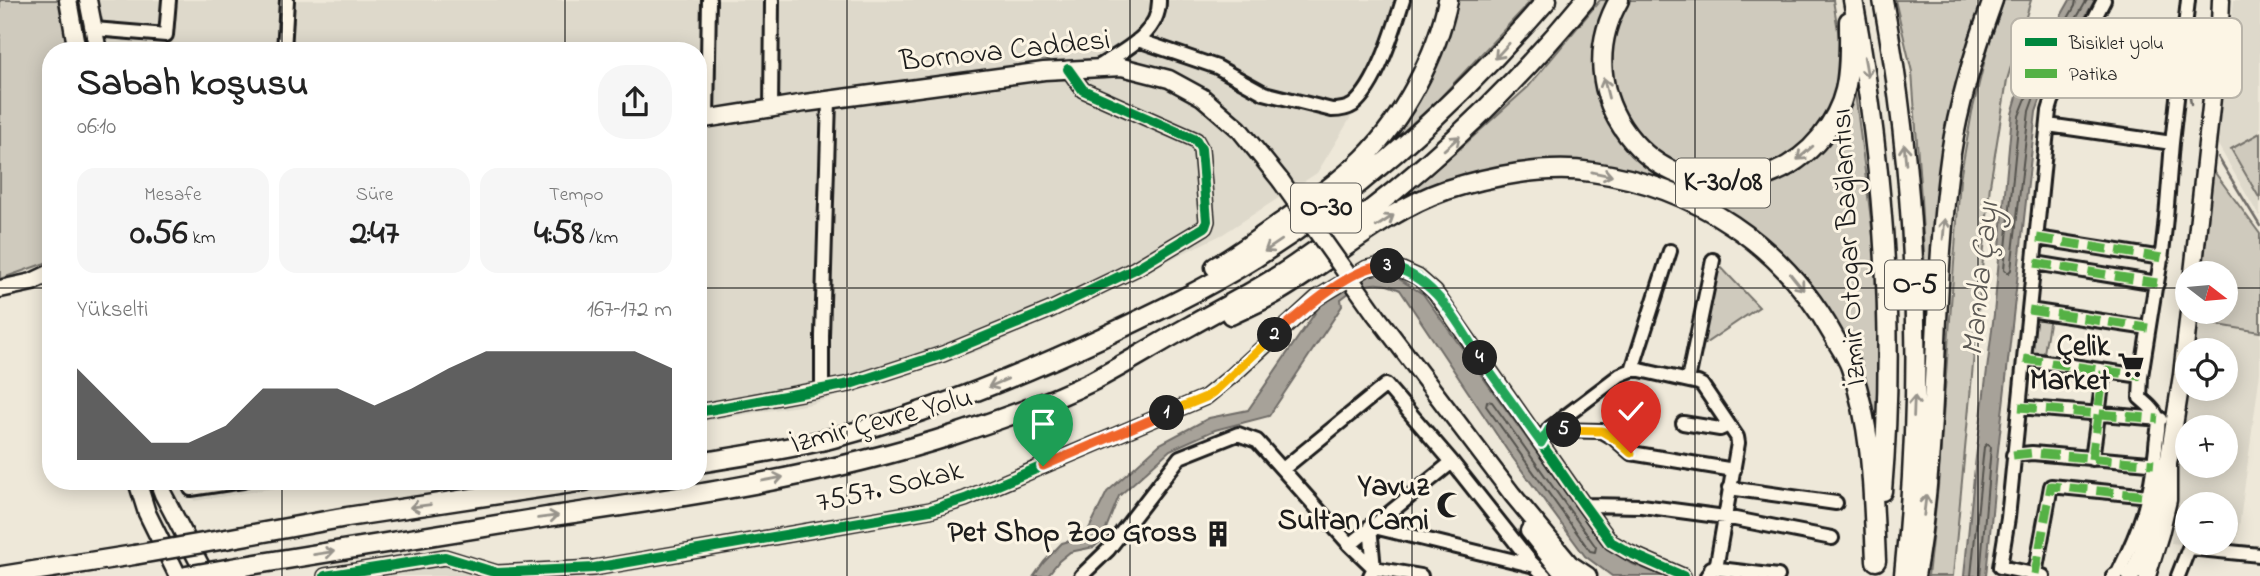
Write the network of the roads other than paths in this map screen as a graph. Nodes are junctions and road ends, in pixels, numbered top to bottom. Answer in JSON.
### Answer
{"nodes":[{"id":1,"x":68,"y":0,"type":"edge"},
{"id":2,"x":88,"y":0,"type":"edge"},
{"id":3,"x":169,"y":0,"type":"edge"},
{"id":4,"x":287,"y":0,"type":"edge"},
{"id":5,"x":709,"y":0,"type":"edge"},
{"id":6,"x":772,"y":0,"type":"edge"},
{"id":7,"x":1159,"y":0,"type":"edge"},
{"id":8,"x":1403,"y":0,"type":"edge"},
{"id":9,"x":1448,"y":0,"type":"edge"},
{"id":10,"x":1547,"y":0,"type":"edge"},
{"id":11,"x":1585,"y":0,"type":"edge"},
{"id":12,"x":1619,"y":0,"type":"edge"},
{"id":13,"x":1851,"y":0,"type":"edge"},
{"id":14,"x":1882,"y":0,"type":"edge"},
{"id":15,"x":1993,"y":0,"type":"edge"},
{"id":16,"x":2104,"y":0,"type":"edge"},
{"id":17,"x":2188,"y":0,"type":"edge"},
{"id":18,"x":2221,"y":0,"type":"edge"},
{"id":19,"x":2095,"y":18,"type":"edge"},
{"id":20,"x":2186,"y":18,"type":"edge"},
{"id":21,"x":2220,"y":18,"type":"edge"},
{"id":22,"x":94,"y":29,"type":"junction"},
{"id":23,"x":1138,"y":40,"type":"junction"},
{"id":24,"x":75,"y":42,"type":"edge"},
{"id":25,"x":96,"y":42,"type":"edge"},
{"id":26,"x":285,"y":42,"type":"edge"},
{"id":27,"x":707,"y":42,"type":"edge"},
{"id":28,"x":1098,"y":68,"type":"junction"},
{"id":29,"x":1068,"y":69,"type":"junction"},
{"id":30,"x":2054,"y":98,"type":"edge"},
{"id":31,"x":2177,"y":98,"type":"edge"},
{"id":32,"x":2212,"y":98,"type":"edge"},
{"id":33,"x":829,"y":100,"type":"junction"},
{"id":34,"x":771,"y":110,"type":"junction"},
{"id":35,"x":707,"y":119,"type":"edge"},
{"id":36,"x":2048,"y":125,"type":"junction"},
{"id":37,"x":2172,"y":143,"type":"junction"},
{"id":38,"x":2037,"y":239,"type":"junction"},
{"id":39,"x":1670,"y":251,"type":"dead end"},
{"id":40,"x":2162,"y":258,"type":"junction"},
{"id":41,"x":1713,"y":260,"type":"dead end"},
{"id":42,"x":2194,"y":261,"type":"edge"},
{"id":43,"x":2035,"y":263,"type":"junction"},
{"id":44,"x":42,"y":277,"type":"edge"},
{"id":45,"x":2157,"y":283,"type":"junction"},
{"id":46,"x":0,"y":289,"type":"edge"},
{"id":47,"x":2028,"y":310,"type":"junction"},
{"id":48,"x":1376,"y":315,"type":"junction"},
{"id":49,"x":2187,"y":324,"type":"edge"},
{"id":50,"x":2148,"y":328,"type":"junction"},
{"id":51,"x":1061,"y":357,"type":"junction"},
{"id":52,"x":2024,"y":359,"type":"junction"},
{"id":53,"x":1632,"y":370,"type":"junction"},
{"id":54,"x":2104,"y":371,"type":"junction"},
{"id":55,"x":2141,"y":376,"type":"junction"},
{"id":56,"x":1688,"y":380,"type":"junction"},
{"id":57,"x":1089,"y":383,"type":"junction"},
{"id":58,"x":822,"y":390,"type":"junction"},
{"id":59,"x":2019,"y":407,"type":"junction"},
{"id":60,"x":707,"y":410,"type":"edge"},
{"id":61,"x":2097,"y":413,"type":"junction"},
{"id":62,"x":2176,"y":415,"type":"edge"},
{"id":63,"x":2158,"y":419,"type":"junction"},
{"id":64,"x":2175,"y":420,"type":"joint"},
{"id":65,"x":1683,"y":423,"type":"dead end"},
{"id":66,"x":1729,"y":425,"type":"junction"},
{"id":67,"x":1549,"y":429,"type":"junction"},
{"id":68,"x":1541,"y":443,"type":"junction"},
{"id":69,"x":2013,"y":455,"type":"junction"},
{"id":70,"x":2092,"y":459,"type":"junction"},
{"id":71,"x":707,"y":462,"type":"edge"},
{"id":72,"x":1452,"y":462,"type":"junction"},
{"id":73,"x":2161,"y":464,"type":"junction"},
{"id":74,"x":1283,"y":469,"type":"junction"},
{"id":75,"x":1734,"y":470,"type":"junction"},
{"id":76,"x":1729,"y":488,"type":"junction"},
{"id":77,"x":139,"y":490,"type":"edge"},
{"id":78,"x":161,"y":490,"type":"edge"},
{"id":79,"x":526,"y":490,"type":"edge"},
{"id":80,"x":2149,"y":496,"type":"junction"},
{"id":81,"x":1836,"y":503,"type":"dead end"},
{"id":82,"x":1584,"y":505,"type":"junction"},
{"id":83,"x":1725,"y":517,"type":"junction"},
{"id":84,"x":1370,"y":526,"type":"junction"},
{"id":85,"x":1832,"y":538,"type":"dead end"},
{"id":86,"x":1350,"y":545,"type":"junction"},
{"id":87,"x":2260,"y":555,"type":"edge"},
{"id":88,"x":1535,"y":566,"type":"junction"},
{"id":89,"x":1876,"y":569,"type":"edge"},
{"id":90,"x":1709,"y":572,"type":"edge"},
{"id":91,"x":1373,"y":573,"type":"edge"},
{"id":92,"x":1910,"y":574,"type":"edge"},
{"id":93,"x":2039,"y":575,"type":"edge"},
{"id":94,"x":2148,"y":575,"type":"edge"},
{"id":95,"x":2,"y":576,"type":"edge"},
{"id":96,"x":178,"y":576,"type":"edge"},
{"id":97,"x":186,"y":576,"type":"edge"},
{"id":98,"x":206,"y":576,"type":"edge"},
{"id":99,"x":325,"y":576,"type":"edge"},
{"id":100,"x":1081,"y":576,"type":"edge"},
{"id":101,"x":1421,"y":576,"type":"edge"},
{"id":102,"x":1545,"y":576,"type":"edge"},
{"id":103,"x":1565,"y":576,"type":"edge"},
{"id":104,"x":1588,"y":576,"type":"edge"},
{"id":105,"x":1683,"y":576,"type":"edge"},
{"id":106,"x":1777,"y":576,"type":"edge"},
{"id":107,"x":2113,"y":576,"type":"edge"},
{"id":108,"x":2131,"y":576,"type":"edge"},
{"id":109,"x":2178,"y":576,"type":"edge"}],
"edges":[{"from":1,"to":24,"type":"main road"},
{"from":2,"to":22,"type":"main road"},
{"from":3,"to":22,"type":"street"},
{"from":4,"to":26,"type":"street"},
{"from":5,"to":27,"type":"street"},
{"from":6,"to":34,"type":"street"},
{"from":7,"to":23,"type":"street"},
{"from":8,"to":23,"type":"street"},
{"from":9,"to":51,"type":"highway"},
{"from":10,"to":51,"type":"highway","name":"İzmir Çevre Yolu","number":"O-30","one_way":true},
{"from":57,"to":11,"type":"highway","name":"İzmir Çevre Yolu","number":"O-30","one_way":true},
{"from":13,"to":12,"type":"highway","number":"K-30/08","one_way":true},
{"from":13,"to":89,"type":"highway","name":"İzmir Otogar Bağlantısı","number":"O-5","one_way":true},
{"from":92,"to":14,"type":"highway","name":"İzmir Otogar Bağlantısı","number":"O-5","one_way":true},
{"from":92,"to":15,"type":"highway","one_way":true},
{"from":16,"to":19,"type":"street"},
{"from":17,"to":20,"type":"street"},
{"from":18,"to":21,"type":"main road"},
{"from":22,"to":25,"type":"main road"},
{"from":23,"to":28,"type":"street"},
{"from":28,"to":29,"type":"main road","name":"Bornova Caddesi"},
{"from":28,"to":48,"type":"main road","name":"Bornova Caddesi","bridge":true},
{"from":29,"to":33,"type":"main road","name":"Bornova Caddesi"},
{"from":29,"to":58,"type":"street"},
{"from":30,"to":36,"type":"street"},
{"from":31,"to":37,"type":"street"},
{"from":32,"to":42,"type":"main road"},
{"from":33,"to":34,"type":"main road","name":"Bornova Caddesi"},
{"from":33,"to":58,"type":"street"},
{"from":34,"to":35,"type":"main road","name":"Bornova Caddesi"},
{"from":36,"to":37,"type":"street"},
{"from":36,"to":38,"type":"street"},
{"from":37,"to":40,"type":"street"},
{"from":38,"to":40,"type":"street"},
{"from":38,"to":43,"type":"street"},
{"from":39,"to":53,"type":"street"},
{"from":40,"to":45,"type":"street"},
{"from":41,"to":56,"type":"street"},
{"from":43,"to":45,"type":"street"},
{"from":43,"to":47,"type":"street"},
{"from":44,"to":46,"type":"main road"},
{"from":45,"to":50,"type":"street"},
{"from":47,"to":50,"type":"street"},
{"from":47,"to":52,"type":"street"},
{"from":48,"to":103,"type":"main road","name":"Bornova Caddesi"},
{"from":48,"to":104,"type":"main road","name":"Bornova Caddesi"},
{"from":49,"to":62,"type":"main road"},
{"from":50,"to":55,"type":"street"},
{"from":51,"to":71,"type":"highway","name":"İzmir Çevre Yolu","number":"O-30","one_way":true},
{"from":52,"to":54,"type":"street"},
{"from":52,"to":59,"type":"street"},
{"from":53,"to":56,"type":"street"},
{"from":53,"to":67,"type":"street"},
{"from":54,"to":55,"type":"street"},
{"from":54,"to":61,"type":"street"},
{"from":55,"to":63,"type":"street"},
{"from":56,"to":66,"type":"street"},
{"from":57,"to":89,"type":"highway","one_way":true},
{"from":97,"to":57,"type":"highway","name":"İzmir Çevre Yolu","number":"O-30","one_way":true,"bridge":true},
{"from":58,"to":60,"type":"street"},
{"from":59,"to":61,"type":"street"},
{"from":59,"to":69,"type":"street"},
{"from":61,"to":63,"type":"street"},
{"from":61,"to":70,"type":"street"},
{"from":63,"to":64,"type":"street"},
{"from":63,"to":73,"type":"street"},
{"from":64,"to":73,"type":"main road"},
{"from":65,"to":66,"type":"street"},
{"from":66,"to":75,"type":"street"},
{"from":67,"to":68,"type":"street"},
{"from":67,"to":75,"type":"street"},
{"from":68,"to":82,"type":"street","name":"7557. Sokak"},
{"from":68,"to":99,"type":"street","name":"7557. Sokak"},
{"from":69,"to":70,"type":"street"},
{"from":69,"to":93,"type":"street"},
{"from":70,"to":73,"type":"street"},
{"from":72,"to":74,"type":"street"},
{"from":72,"to":84,"type":"street"},
{"from":72,"to":88,"type":"street"},
{"from":73,"to":80,"type":"street"},
{"from":73,"to":94,"type":"main road"},
{"from":73,"to":108,"type":"main road"},
{"from":74,"to":86,"type":"street"},
{"from":74,"to":100,"type":"street"},
{"from":75,"to":76,"type":"street"},
{"from":76,"to":81,"type":"street"},
{"from":76,"to":83,"type":"street"},
{"from":77,"to":96,"type":"main road"},
{"from":78,"to":98,"type":"main road"},
{"from":79,"to":95,"type":"highway","one_way":true,"bridge":true},
{"from":80,"to":93,"type":"street"},
{"from":80,"to":107,"type":"street"},
{"from":82,"to":83,"type":"street"},
{"from":82,"to":105,"type":"street","name":"7557. Sokak"},
{"from":83,"to":85,"type":"street"},
{"from":83,"to":90,"type":"street"},
{"from":84,"to":86,"type":"street"},
{"from":84,"to":88,"type":"street"},
{"from":84,"to":91,"type":"street"},
{"from":86,"to":91,"type":"street"},
{"from":87,"to":109,"type":"street"},
{"from":88,"to":102,"type":"street"},
{"from":90,"to":106,"type":"street"},
{"from":91,"to":101,"type":"street"}]}
